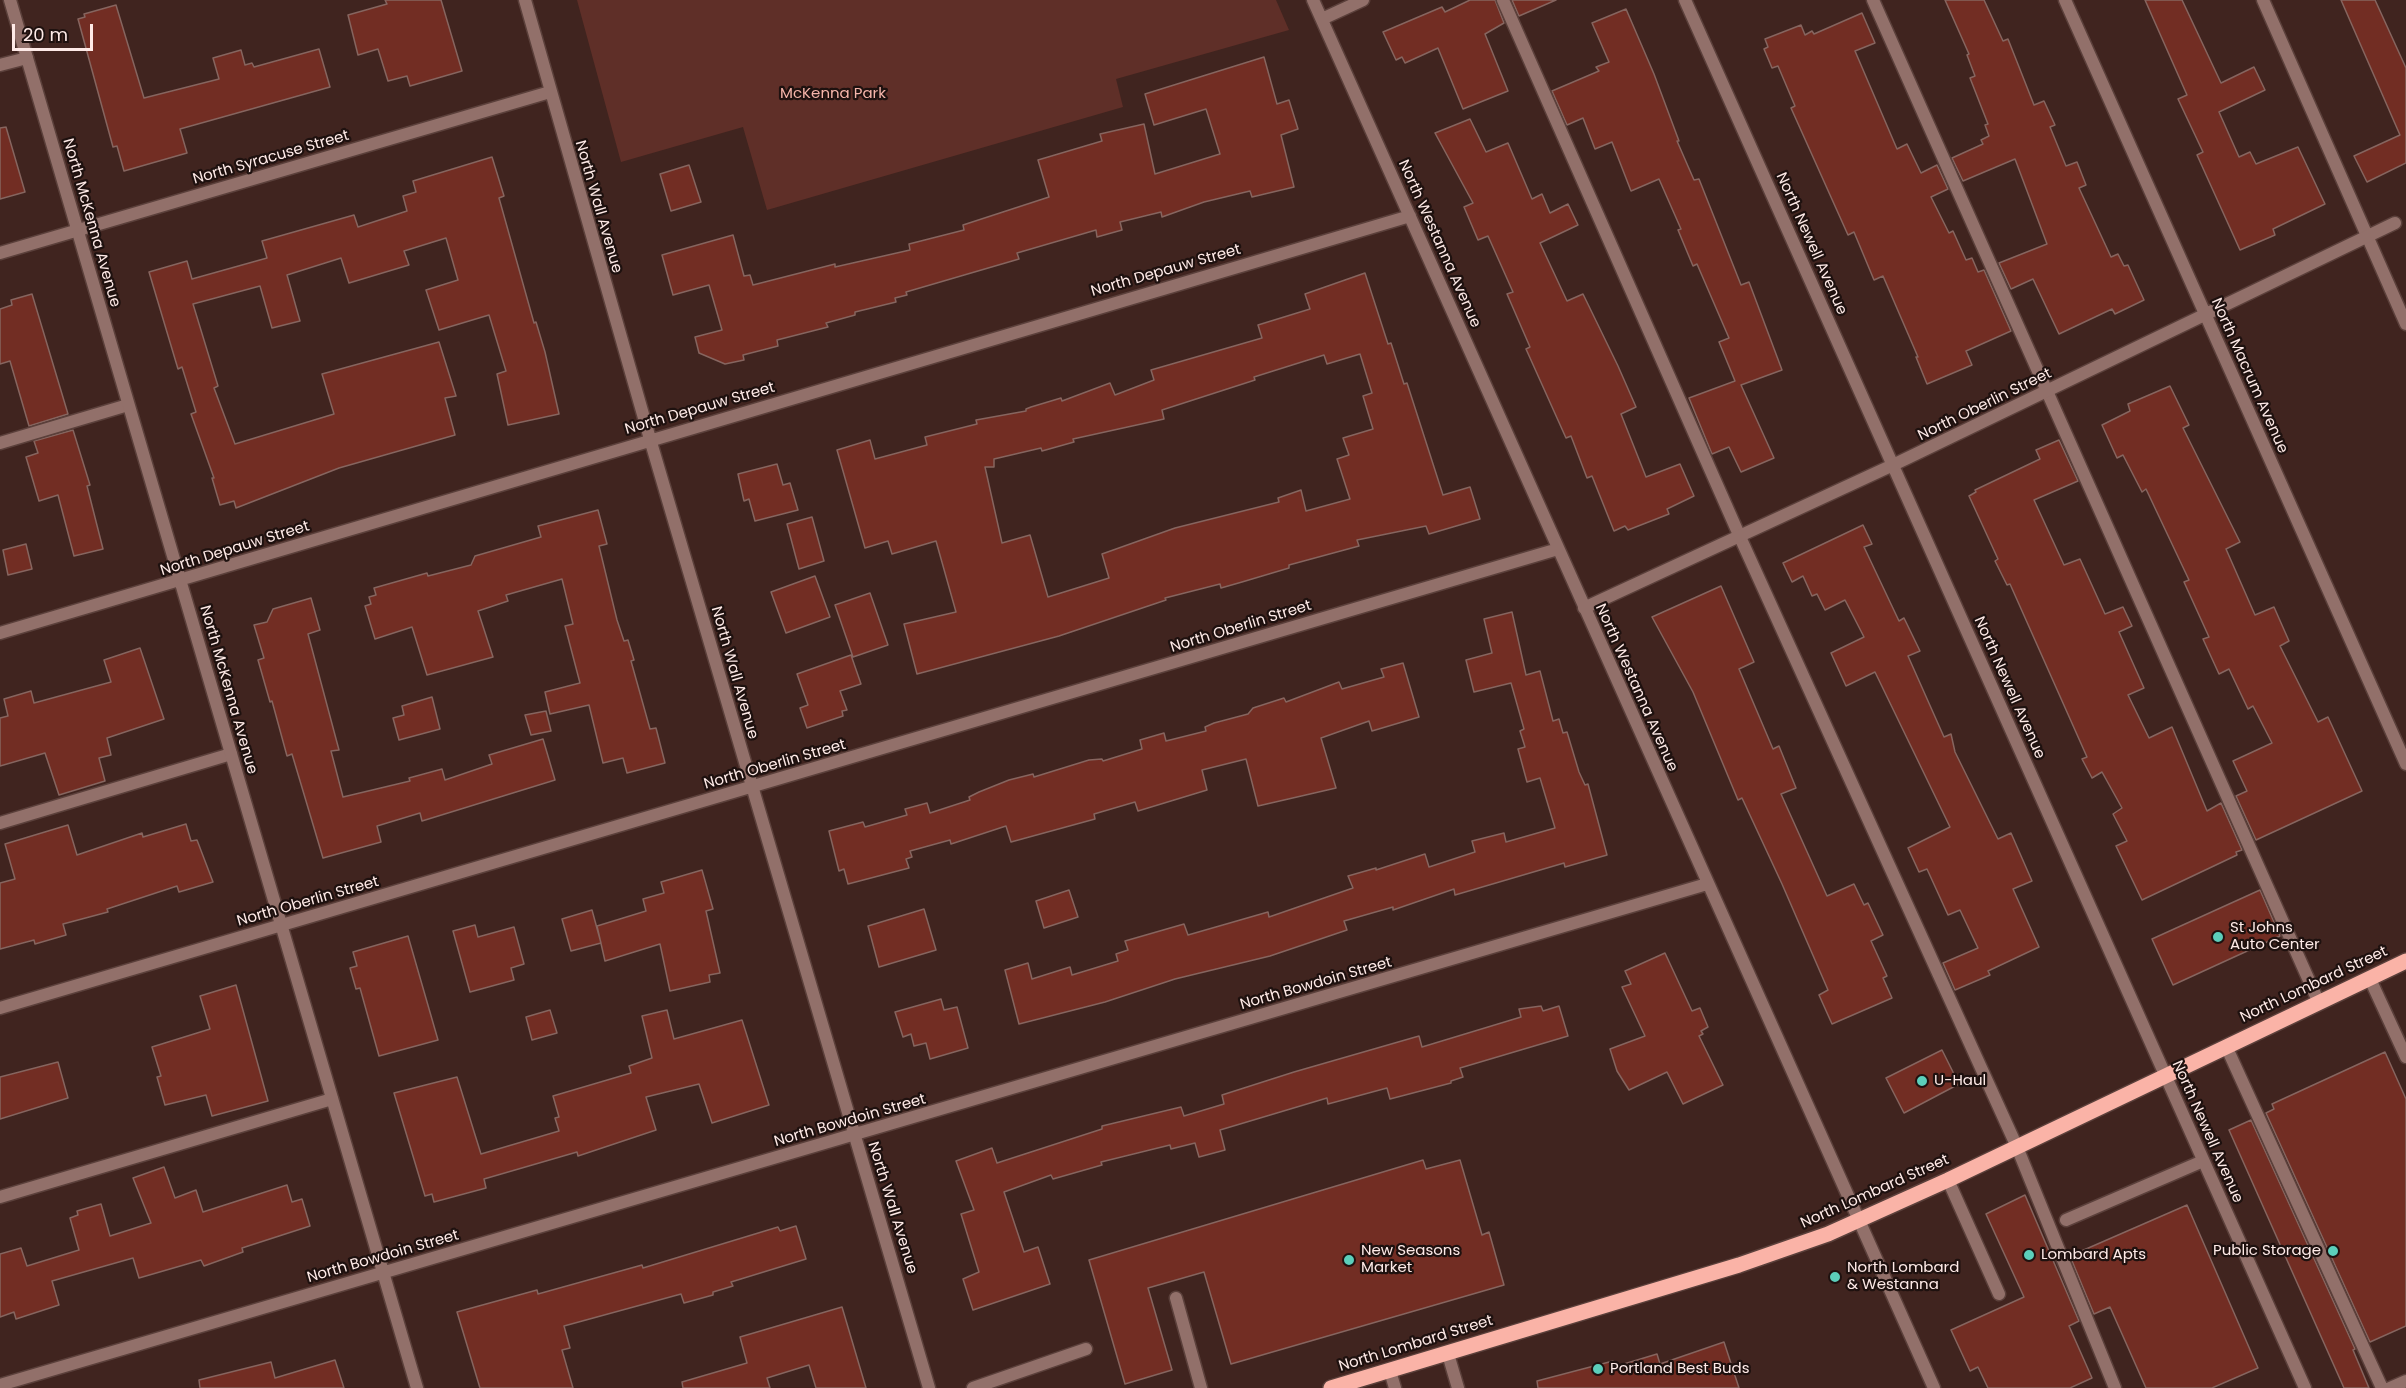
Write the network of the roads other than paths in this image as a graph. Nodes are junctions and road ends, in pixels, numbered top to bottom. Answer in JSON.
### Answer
{"nodes":[{"id":1,"x":10,"y":0,"type":"edge"},
{"id":2,"x":525,"y":0,"type":"edge"},
{"id":3,"x":1313,"y":0,"type":"edge"},
{"id":4,"x":1363,"y":0,"type":"edge"},
{"id":5,"x":1503,"y":0,"type":"edge"},
{"id":6,"x":1685,"y":0,"type":"edge"},
{"id":7,"x":1874,"y":0,"type":"edge"},
{"id":8,"x":2066,"y":0,"type":"edge"},
{"id":9,"x":2263,"y":0,"type":"edge"},
{"id":10,"x":1322,"y":19,"type":"junction"},
{"id":11,"x":27,"y":57,"type":"junction"},
{"id":12,"x":0,"y":65,"type":"edge"},
{"id":13,"x":550,"y":92,"type":"junction"},
{"id":14,"x":1410,"y":216,"type":"junction"},
{"id":15,"x":2395,"y":223,"type":"dead end"},
{"id":16,"x":77,"y":230,"type":"junction"},
{"id":17,"x":2368,"y":236,"type":"junction"},
{"id":18,"x":0,"y":253,"type":"edge"},
{"id":19,"x":2206,"y":315,"type":"junction"},
{"id":20,"x":2406,"y":324,"type":"edge"},
{"id":21,"x":2048,"y":391,"type":"junction"},
{"id":22,"x":129,"y":405,"type":"junction"},
{"id":23,"x":650,"y":439,"type":"junction"},
{"id":24,"x":0,"y":443,"type":"edge"},
{"id":25,"x":1893,"y":465,"type":"junction"},
{"id":26,"x":1740,"y":537,"type":"junction"},
{"id":27,"x":1558,"y":549,"type":"junction"},
{"id":28,"x":180,"y":581,"type":"junction"},
{"id":29,"x":1584,"y":608,"type":"junction"},
{"id":30,"x":0,"y":633,"type":"edge"},
{"id":31,"x":231,"y":754,"type":"junction"},
{"id":32,"x":2406,"y":764,"type":"edge"},
{"id":33,"x":752,"y":788,"type":"junction"},
{"id":34,"x":0,"y":823,"type":"edge"},
{"id":35,"x":1707,"y":884,"type":"junction"},
{"id":36,"x":281,"y":925,"type":"junction"},
{"id":37,"x":2406,"y":961,"type":"edge"},
{"id":38,"x":2370,"y":978,"type":"junction"},
{"id":39,"x":2319,"y":1003,"type":"junction"},
{"id":40,"x":0,"y":1008,"type":"edge"},
{"id":41,"x":2401,"y":1033,"type":"edge"},
{"id":42,"x":2226,"y":1046,"type":"junction"},
{"id":43,"x":2406,"y":1057,"type":"edge"},
{"id":44,"x":2164,"y":1075,"type":"junction"},
{"id":45,"x":332,"y":1099,"type":"junction"},
{"id":46,"x":854,"y":1136,"type":"junction"},
{"id":47,"x":2017,"y":1147,"type":"junction"},
{"id":48,"x":2203,"y":1161,"type":"junction"},
{"id":49,"x":1948,"y":1180,"type":"junction"},
{"id":50,"x":0,"y":1197,"type":"edge"},
{"id":51,"x":2066,"y":1220,"type":"dead end"},
{"id":52,"x":1859,"y":1221,"type":"junction"},
{"id":53,"x":383,"y":1273,"type":"junction"},
{"id":54,"x":2000,"y":1294,"type":"dead end"},
{"id":55,"x":1176,"y":1298,"type":"dead end"},
{"id":56,"x":1086,"y":1349,"type":"dead end"},
{"id":57,"x":1448,"y":1354,"type":"junction"},
{"id":58,"x":1390,"y":1371,"type":"junction"},
{"id":59,"x":2406,"y":1381,"type":"edge"},
{"id":60,"x":0,"y":1385,"type":"edge"},
{"id":61,"x":417,"y":1388,"type":"edge"},
{"id":62,"x":929,"y":1388,"type":"edge"},
{"id":63,"x":973,"y":1388,"type":"edge"},
{"id":64,"x":1201,"y":1388,"type":"edge"},
{"id":65,"x":1331,"y":1388,"type":"edge"},
{"id":66,"x":1395,"y":1388,"type":"edge"},
{"id":67,"x":1458,"y":1388,"type":"edge"},
{"id":68,"x":1934,"y":1388,"type":"edge"},
{"id":69,"x":2115,"y":1388,"type":"edge"},
{"id":70,"x":2305,"y":1388,"type":"edge"},
{"id":71,"x":2382,"y":1388,"type":"edge"},
{"id":72,"x":2390,"y":1388,"type":"edge"}],
"edges":[{"from":1,"to":11,"type":"street","name":"North McKenna Avenue"},
{"from":2,"to":13,"type":"street","name":"North Wall Avenue"},
{"from":3,"to":10,"type":"street","name":"North Westanna Avenue"},
{"from":4,"to":10,"type":"street"},
{"from":5,"to":26,"type":"street"},
{"from":6,"to":25,"type":"street","name":"North Newell Avenue"},
{"from":7,"to":21,"type":"street"},
{"from":8,"to":19,"type":"street","name":"North Macrum Avenue"},
{"from":9,"to":17,"type":"street"},
{"from":10,"to":14,"type":"street","name":"North Westanna Avenue"},
{"from":11,"to":12,"type":"street"},
{"from":11,"to":16,"type":"street","name":"North McKenna Avenue"},
{"from":13,"to":16,"type":"street","name":"North Syracuse Street"},
{"from":13,"to":23,"type":"street","name":"North Wall Avenue"},
{"from":14,"to":23,"type":"street","name":"North Depauw Street"},
{"from":14,"to":27,"type":"street","name":"North Westanna Avenue"},
{"from":15,"to":17,"type":"street","name":"North Oberlin Street"},
{"from":16,"to":18,"type":"street","name":"North Syracuse Street"},
{"from":16,"to":22,"type":"street","name":"North McKenna Avenue"},
{"from":17,"to":19,"type":"street","name":"North Oberlin Street"},
{"from":17,"to":20,"type":"street"},
{"from":19,"to":21,"type":"street","name":"North Oberlin Street"},
{"from":19,"to":32,"type":"street","name":"North Macrum Avenue"},
{"from":21,"to":25,"type":"street","name":"North Oberlin Street"},
{"from":21,"to":39,"type":"street"},
{"from":22,"to":24,"type":"street"},
{"from":22,"to":28,"type":"street","name":"North McKenna Avenue"},
{"from":23,"to":28,"type":"street","name":"North Depauw Street"},
{"from":23,"to":33,"type":"street","name":"North Wall Avenue"},
{"from":25,"to":26,"type":"street","name":"North Oberlin Street"},
{"from":25,"to":44,"type":"street","name":"North Newell Avenue"},
{"from":26,"to":29,"type":"street","name":"North Oberlin Street"},
{"from":26,"to":47,"type":"street"},
{"from":27,"to":29,"type":"street","name":"North Westanna Avenue"},
{"from":27,"to":33,"type":"street","name":"North Oberlin Street"},
{"from":28,"to":30,"type":"street","name":"North Depauw Street"},
{"from":28,"to":31,"type":"street","name":"North McKenna Avenue"},
{"from":29,"to":35,"type":"street","name":"North Westanna Avenue"},
{"from":31,"to":34,"type":"street"},
{"from":31,"to":36,"type":"street","name":"North McKenna Avenue"},
{"from":33,"to":36,"type":"street","name":"North Oberlin Street"},
{"from":33,"to":46,"type":"street","name":"North Wall Avenue"},
{"from":35,"to":46,"type":"street","name":"North Bowdoin Street"},
{"from":35,"to":52,"type":"street","name":"North Westanna Avenue"},
{"from":36,"to":40,"type":"street","name":"North Oberlin Street"},
{"from":36,"to":45,"type":"street","name":"North McKenna Avenue"},
{"from":37,"to":38,"type":"main road","name":"North Lombard Street"},
{"from":38,"to":39,"type":"main road","name":"North Lombard Street"},
{"from":38,"to":41,"type":"street"},
{"from":39,"to":42,"type":"main road","name":"North Lombard Street"},
{"from":41,"to":43,"type":"street"},
{"from":42,"to":44,"type":"main road","name":"North Lombard Street"},
{"from":42,"to":71,"type":"street"},
{"from":44,"to":47,"type":"main road","name":"North Lombard Street"},
{"from":44,"to":48,"type":"street","name":"North Newell Avenue"},
{"from":45,"to":50,"type":"street"},
{"from":45,"to":53,"type":"street","name":"North McKenna Avenue"},
{"from":46,"to":53,"type":"street","name":"North Bowdoin Street"},
{"from":46,"to":62,"type":"street","name":"North Wall Avenue"},
{"from":47,"to":49,"type":"main road","name":"North Lombard Street"},
{"from":47,"to":69,"type":"street"},
{"from":48,"to":51,"type":"street"},
{"from":48,"to":70,"type":"street","name":"North Newell Avenue"},
{"from":49,"to":52,"type":"main road","name":"North Lombard Street"},
{"from":49,"to":54,"type":"street"},
{"from":52,"to":57,"type":"main road","name":"North Lombard Street"},
{"from":52,"to":68,"type":"street","name":"North Westanna Avenue"},
{"from":53,"to":60,"type":"street","name":"North Bowdoin Street"},
{"from":53,"to":61,"type":"street","name":"North McKenna Avenue"},
{"from":55,"to":64,"type":"street"},
{"from":56,"to":63,"type":"street"},
{"from":57,"to":58,"type":"main road","name":"North Lombard Street"},
{"from":57,"to":67,"type":"street"},
{"from":58,"to":65,"type":"main road","name":"North Lombard Street"},
{"from":58,"to":66,"type":"street"},
{"from":59,"to":72,"type":"street"}]}
